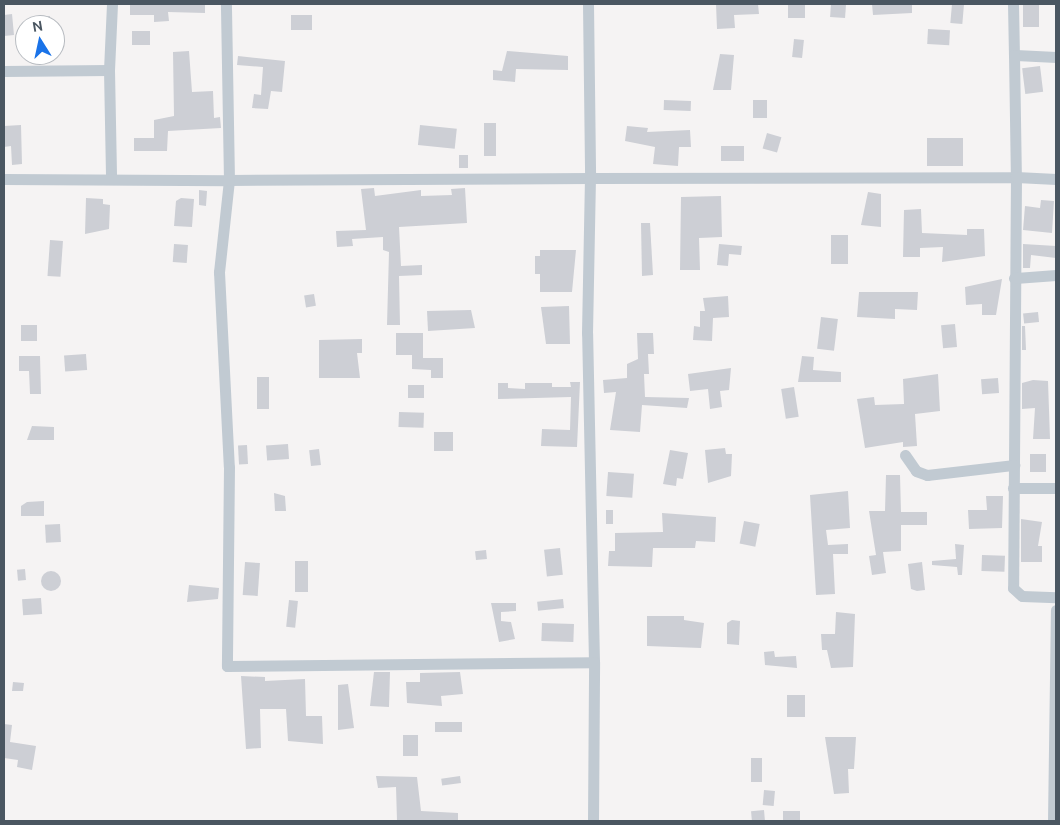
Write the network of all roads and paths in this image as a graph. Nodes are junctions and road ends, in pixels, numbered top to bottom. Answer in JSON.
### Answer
{"nodes":[{"id":1,"x":112,"y":4,"type":"edge"},
{"id":2,"x":226,"y":4,"type":"edge"},
{"id":3,"x":588,"y":4,"type":"edge"},
{"id":4,"x":1012,"y":4,"type":"edge"},
{"id":5,"x":1014,"y":55,"type":"junction"},
{"id":6,"x":1056,"y":57,"type":"edge"},
{"id":7,"x":109,"y":70,"type":"junction"},
{"id":8,"x":4,"y":71,"type":"edge"},
{"id":9,"x":1016,"y":176,"type":"junction"},
{"id":10,"x":590,"y":178,"type":"junction"},
{"id":11,"x":4,"y":179,"type":"edge"},
{"id":12,"x":111,"y":179,"type":"junction"},
{"id":13,"x":1056,"y":179,"type":"edge"},
{"id":14,"x":229,"y":180,"type":"junction"},
{"id":15,"x":1056,"y":276,"type":"edge"},
{"id":16,"x":1014,"y":278,"type":"junction"},
{"id":17,"x":905,"y":454,"type":"dead end"},
{"id":18,"x":1014,"y":465,"type":"junction"},
{"id":19,"x":1013,"y":488,"type":"junction"},
{"id":20,"x":1056,"y":488,"type":"edge"},
{"id":21,"x":1056,"y":597,"type":"edge"},
{"id":22,"x":1056,"y":610,"type":"edge"},
{"id":23,"x":594,"y":662,"type":"junction"},
{"id":24,"x":593,"y":821,"type":"edge"},
{"id":25,"x":1053,"y":821,"type":"edge"}],
"edges":[{"from":1,"to":7,"type":"street"},
{"from":2,"to":14,"type":"street"},
{"from":3,"to":10,"type":"street"},
{"from":4,"to":5,"type":"street"},
{"from":5,"to":6,"type":"street"},
{"from":5,"to":9,"type":"street"},
{"from":7,"to":8,"type":"street"},
{"from":7,"to":12,"type":"street"},
{"from":9,"to":10,"type":"street"},
{"from":9,"to":13,"type":"street"},
{"from":9,"to":16,"type":"street"},
{"from":10,"to":14,"type":"street"},
{"from":10,"to":23,"type":"street"},
{"from":11,"to":12,"type":"street"},
{"from":12,"to":14,"type":"street"},
{"from":14,"to":23,"type":"street"},
{"from":15,"to":16,"type":"street"},
{"from":16,"to":18,"type":"street"},
{"from":17,"to":18,"type":"street"},
{"from":18,"to":19,"type":"street"},
{"from":19,"to":20,"type":"street"},
{"from":19,"to":21,"type":"street"},
{"from":22,"to":25,"type":"street"},
{"from":23,"to":24,"type":"street"}]}
